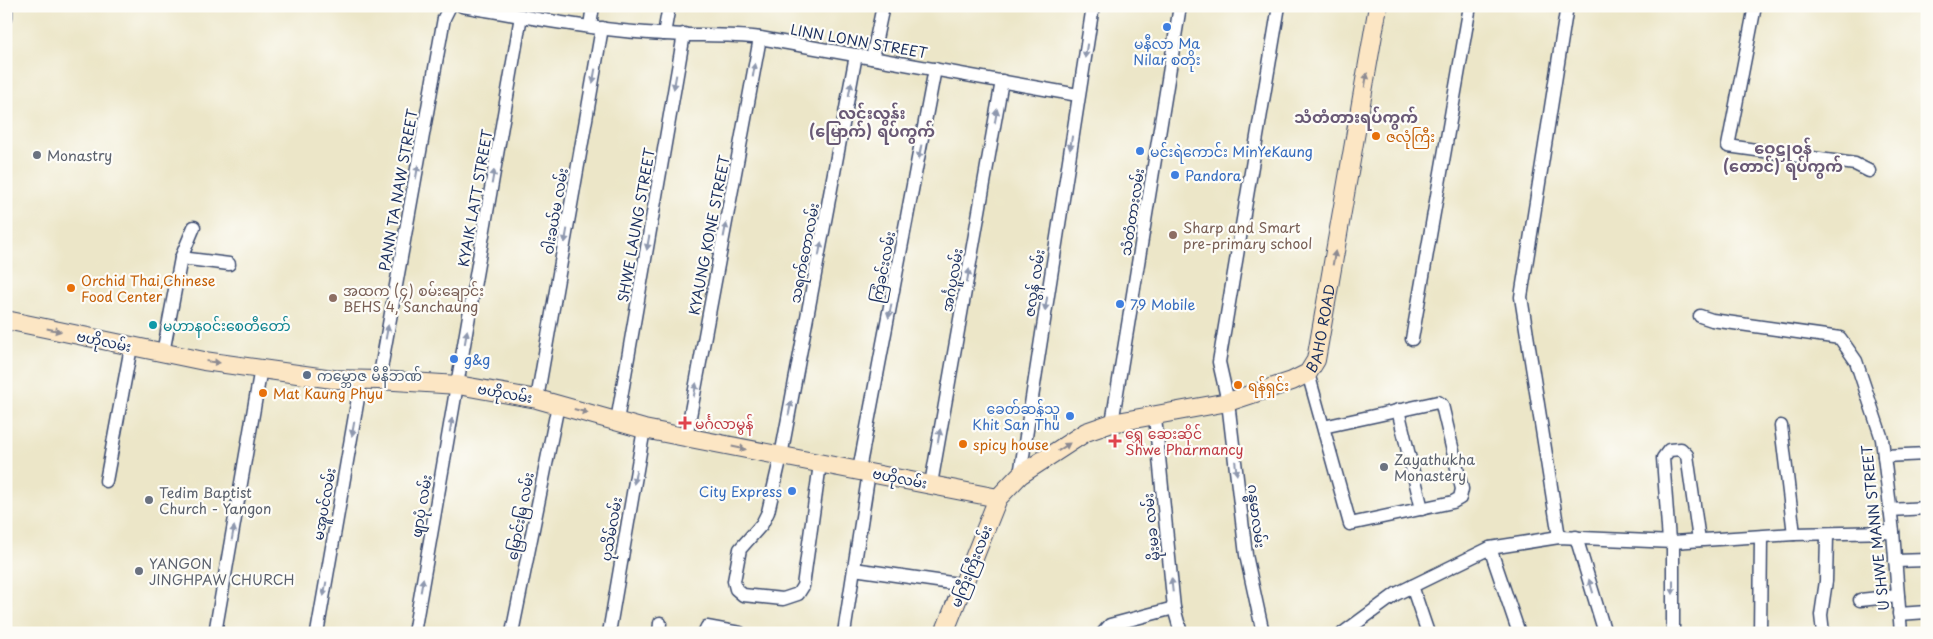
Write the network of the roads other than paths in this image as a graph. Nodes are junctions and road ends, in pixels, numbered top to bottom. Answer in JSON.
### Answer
{"nodes":[{"id":1,"x":593,"y":6,"type":"edge"},
{"id":2,"x":669,"y":6,"type":"edge"},
{"id":3,"x":883,"y":6,"type":"edge"},
{"id":4,"x":1093,"y":6,"type":"edge"},
{"id":5,"x":1180,"y":6,"type":"edge"},
{"id":6,"x":1279,"y":6,"type":"edge"},
{"id":7,"x":1378,"y":6,"type":"edge"},
{"id":8,"x":1470,"y":6,"type":"edge"},
{"id":9,"x":1568,"y":6,"type":"edge"},
{"id":10,"x":1755,"y":6,"type":"edge"},
{"id":11,"x":455,"y":7,"type":"edge"},
{"id":12,"x":6,"y":9,"type":"edge"},
{"id":13,"x":521,"y":16,"type":"junction"},
{"id":14,"x":6,"y":17,"type":"edge"},
{"id":15,"x":596,"y":27,"type":"junction"},
{"id":16,"x":664,"y":34,"type":"junction"},
{"id":17,"x":684,"y":34,"type":"junction"},
{"id":18,"x":760,"y":38,"type":"junction"},
{"id":19,"x":856,"y":55,"type":"junction"},
{"id":20,"x":872,"y":58,"type":"junction"},
{"id":21,"x":936,"y":69,"type":"junction"},
{"id":22,"x":1002,"y":81,"type":"junction"},
{"id":23,"x":1078,"y":95,"type":"junction"},
{"id":24,"x":1869,"y":171,"type":"dead end"},
{"id":25,"x":194,"y":227,"type":"dead end"},
{"id":26,"x":181,"y":258,"type":"junction"},
{"id":27,"x":229,"y":264,"type":"dead end"},
{"id":28,"x":1700,"y":316,"type":"dead end"},
{"id":29,"x":6,"y":320,"type":"edge"},
{"id":30,"x":1412,"y":339,"type":"dead end"},
{"id":31,"x":131,"y":347,"type":"junction"},
{"id":32,"x":163,"y":353,"type":"junction"},
{"id":33,"x":261,"y":368,"type":"junction"},
{"id":34,"x":1308,"y":373,"type":"junction"},
{"id":35,"x":370,"y":380,"type":"junction"},
{"id":36,"x":458,"y":385,"type":"junction"},
{"id":37,"x":537,"y":398,"type":"junction"},
{"id":38,"x":1228,"y":402,"type":"junction"},
{"id":39,"x":558,"y":405,"type":"junction"},
{"id":40,"x":1398,"y":410,"type":"junction"},
{"id":41,"x":1155,"y":417,"type":"junction"},
{"id":42,"x":617,"y":421,"type":"junction"},
{"id":43,"x":1112,"y":423,"type":"junction"},
{"id":44,"x":1781,"y":426,"type":"dead end"},
{"id":45,"x":1323,"y":427,"type":"junction"},
{"id":46,"x":644,"y":429,"type":"junction"},
{"id":47,"x":686,"y":438,"type":"junction"},
{"id":48,"x":1927,"y":454,"type":"edge"},
{"id":49,"x":781,"y":456,"type":"junction"},
{"id":50,"x":1884,"y":456,"type":"junction"},
{"id":51,"x":820,"y":464,"type":"junction"},
{"id":52,"x":864,"y":471,"type":"junction"},
{"id":53,"x":1020,"y":475,"type":"junction"},
{"id":54,"x":106,"y":481,"type":"dead end"},
{"id":55,"x":931,"y":484,"type":"junction"},
{"id":56,"x":998,"y":498,"type":"junction"},
{"id":57,"x":1422,"y":508,"type":"junction"},
{"id":58,"x":1927,"y":508,"type":"edge"},
{"id":59,"x":1890,"y":510,"type":"junction"},
{"id":60,"x":1893,"y":532,"type":"junction"},
{"id":61,"x":1794,"y":534,"type":"junction"},
{"id":62,"x":1827,"y":535,"type":"junction"},
{"id":63,"x":1559,"y":537,"type":"junction"},
{"id":64,"x":1576,"y":538,"type":"junction"},
{"id":65,"x":1761,"y":538,"type":"junction"},
{"id":66,"x":1699,"y":540,"type":"junction"},
{"id":67,"x":1671,"y":542,"type":"junction"},
{"id":68,"x":1490,"y":548,"type":"junction"},
{"id":69,"x":1927,"y":560,"type":"edge"},
{"id":70,"x":1895,"y":561,"type":"junction"},
{"id":71,"x":854,"y":569,"type":"junction"},
{"id":72,"x":965,"y":585,"type":"junction"},
{"id":73,"x":1412,"y":586,"type":"junction"},
{"id":74,"x":1898,"y":596,"type":"junction"},
{"id":75,"x":1860,"y":600,"type":"dead end"},
{"id":76,"x":1174,"y":608,"type":"junction"},
{"id":77,"x":1927,"y":612,"type":"edge"},
{"id":78,"x":1899,"y":614,"type":"junction"},
{"id":79,"x":705,"y":630,"type":"edge"},
{"id":80,"x":215,"y":633,"type":"edge"},
{"id":81,"x":318,"y":633,"type":"edge"},
{"id":82,"x":414,"y":633,"type":"edge"},
{"id":83,"x":512,"y":633,"type":"edge"},
{"id":84,"x":609,"y":633,"type":"edge"},
{"id":85,"x":740,"y":633,"type":"edge"},
{"id":86,"x":844,"y":633,"type":"edge"},
{"id":87,"x":944,"y":633,"type":"edge"},
{"id":88,"x":1103,"y":633,"type":"edge"},
{"id":89,"x":1181,"y":633,"type":"edge"},
{"id":90,"x":1263,"y":633,"type":"edge"},
{"id":91,"x":1342,"y":633,"type":"edge"},
{"id":92,"x":1428,"y":633,"type":"edge"},
{"id":93,"x":1519,"y":633,"type":"edge"},
{"id":94,"x":1605,"y":633,"type":"edge"},
{"id":95,"x":1674,"y":633,"type":"edge"},
{"id":96,"x":1760,"y":633,"type":"edge"},
{"id":97,"x":1823,"y":633,"type":"edge"},
{"id":98,"x":1901,"y":633,"type":"edge"}],
"edges":[{"from":1,"to":15,"type":"street","name":"ဝါးခယ်မ လမ်း"},
{"from":2,"to":16,"type":"street"},
{"from":3,"to":20,"type":"street"},
{"from":4,"to":23,"type":"street","name":"ဇလွန် လမ်း","one_way":true},
{"from":5,"to":43,"type":"street","name":"သံတံတားလမ်း"},
{"from":6,"to":38,"type":"street","name":"ဂန္ဓမာလမ်း"},
{"from":34,"to":7,"type":"main road","name":"BAHO ROAD","one_way":true},
{"from":8,"to":30,"type":"street"},
{"from":9,"to":63,"type":"street"},
{"from":10,"to":24,"type":"street"},
{"from":11,"to":13,"type":"street","name":"LINN LONN STREET"},
{"from":35,"to":11,"type":"street","name":"PANN TA NAW STREET","one_way":true},
{"from":12,"to":14,"type":"street"},
{"from":13,"to":15,"type":"street","name":"LINN LONN STREET"},
{"from":36,"to":13,"type":"street","name":"KYAIK LATT STREET","one_way":true},
{"from":15,"to":16,"type":"street","name":"LINN LONN STREET"},
{"from":15,"to":37,"type":"street","name":"ဝါးခယ်မ လမ်း","one_way":true},
{"from":16,"to":17,"type":"street","name":"LINN LONN STREET"},
{"from":17,"to":18,"type":"street","name":"LINN LONN STREET"},
{"from":17,"to":42,"type":"street","name":"SHWE LAUNG STREET","one_way":true},
{"from":18,"to":19,"type":"street","name":"LINN LONN STREET"},
{"from":47,"to":18,"type":"street","name":"KYAUNG KONE STREET","one_way":true},
{"from":19,"to":20,"type":"street","name":"LINN LONN STREET"},
{"from":49,"to":19,"type":"street","name":"သရက်တောလမ်း","one_way":true},
{"from":20,"to":21,"type":"street","name":"LINN LONN STREET"},
{"from":21,"to":22,"type":"street","name":"LINN LONN STREET"},
{"from":21,"to":52,"type":"street","name":"ကြံခင်းလမ်း","one_way":true},
{"from":22,"to":23,"type":"street","name":"LINN LONN STREET"},
{"from":55,"to":22,"type":"street","name":"အင်္ဂပူလမ်း","one_way":true},
{"from":23,"to":53,"type":"street","name":"ဇလွန် လမ်း","one_way":true},
{"from":25,"to":26,"type":"street"},
{"from":26,"to":27,"type":"street"},
{"from":26,"to":32,"type":"street"},
{"from":28,"to":50,"type":"street","name":"U SHWE MANN STREET"},
{"from":29,"to":31,"type":"main road","name":"ဗဟိုလမ်း","one_way":true},
{"from":31,"to":32,"type":"main road","name":"ဗဟိုလမ်း"},
{"from":31,"to":54,"type":"street"},
{"from":32,"to":33,"type":"main road","name":"ဗဟိုလမ်း","one_way":true},
{"from":33,"to":35,"type":"main road","name":"ဗဟိုလမ်း"},
{"from":80,"to":33,"type":"street","one_way":true},
{"from":34,"to":38,"type":"main road","name":"BAHO ROAD"},
{"from":34,"to":45,"type":"street"},
{"from":35,"to":36,"type":"main road","name":"ဗဟိုလမ်း"},
{"from":35,"to":81,"type":"street","name":"မအူပင်လမ်း","one_way":true},
{"from":36,"to":37,"type":"main road","name":"ဗဟိုလမ်း"},
{"from":82,"to":36,"type":"street","name":"ဖျာပုံ လမ်း","one_way":true},
{"from":37,"to":39,"type":"main road","name":"ဗဟိုလမ်း"},
{"from":38,"to":41,"type":"main road","name":"BAHO ROAD"},
{"from":38,"to":90,"type":"street","name":"ဂန္ဓမာလမ်း","one_way":true},
{"from":39,"to":42,"type":"main road","name":"ဗဟိုလမ်း","one_way":true},
{"from":39,"to":83,"type":"street","name":"မြောင်းမြ လမ်း"},
{"from":40,"to":45,"type":"street"},
{"from":40,"to":57,"type":"street"},
{"from":40,"to":57,"type":"street"},
{"from":41,"to":43,"type":"main road","name":"BAHO ROAD"},
{"from":76,"to":41,"type":"street","name":"မိုးမခ လမ်း","one_way":true},
{"from":42,"to":46,"type":"main road","name":"ဗဟိုလမ်း"},
{"from":53,"to":43,"type":"main road","name":"BAHO ROAD","one_way":true},
{"from":44,"to":61,"type":"street"},
{"from":45,"to":57,"type":"street"},
{"from":46,"to":47,"type":"main road","name":"ဗဟိုလမ်း"},
{"from":46,"to":84,"type":"street","name":"ပုသိမ်လမ်း","one_way":true},
{"from":47,"to":49,"type":"main road","name":"ဗဟိုလမ်း","one_way":true},
{"from":48,"to":50,"type":"street"},
{"from":49,"to":51,"type":"main road","name":"ဗဟိုလမ်း"},
{"from":49,"to":51,"type":"street","name":"သရက်တောလမ်း"},
{"from":50,"to":59,"type":"street","name":"U SHWE MANN STREET"},
{"from":51,"to":52,"type":"main road","name":"ဗဟိုလမ်း"},
{"from":52,"to":55,"type":"main road","name":"ဗဟိုလမ်း"},
{"from":52,"to":71,"type":"street","name":"ကြံခင်းလမ်း"},
{"from":53,"to":56,"type":"main road","name":"BAHO ROAD"},
{"from":55,"to":56,"type":"main road","name":"ဗဟိုလမ်း"},
{"from":56,"to":72,"type":"main road","name":"မကြီးကြီးလမ်း"},
{"from":58,"to":59,"type":"street"},
{"from":59,"to":60,"type":"street","name":"U SHWE MANN STREET"},
{"from":60,"to":62,"type":"street"},
{"from":60,"to":70,"type":"street","name":"U SHWE MANN STREET"},
{"from":61,"to":62,"type":"street"},
{"from":61,"to":65,"type":"street"},
{"from":62,"to":97,"type":"street"},
{"from":63,"to":64,"type":"street"},
{"from":63,"to":68,"type":"street"},
{"from":64,"to":67,"type":"street"},
{"from":94,"to":64,"type":"street","one_way":true},
{"from":65,"to":66,"type":"street"},
{"from":65,"to":96,"type":"street"},
{"from":66,"to":67,"type":"street"},
{"from":66,"to":67,"type":"street"},
{"from":67,"to":95,"type":"street","one_way":true},
{"from":68,"to":73,"type":"street"},
{"from":68,"to":93,"type":"street"},
{"from":69,"to":70,"type":"street"},
{"from":70,"to":74,"type":"street","name":"U SHWE MANN STREET"},
{"from":71,"to":72,"type":"street"},
{"from":71,"to":86,"type":"street","name":"ကြံခင်းလမ်း"},
{"from":72,"to":87,"type":"main road","name":"မကြီးကြီးလမ်း"},
{"from":73,"to":91,"type":"street"},
{"from":73,"to":92,"type":"street"},
{"from":74,"to":75,"type":"street"},
{"from":74,"to":78,"type":"street","name":"U SHWE MANN STREET"},
{"from":76,"to":88,"type":"street"},
{"from":76,"to":89,"type":"street","name":"မိုးမခ လမ်း"},
{"from":77,"to":78,"type":"street"},
{"from":78,"to":98,"type":"street","name":"U SHWE MANN STREET"},
{"from":79,"to":85,"type":"street"}]}
